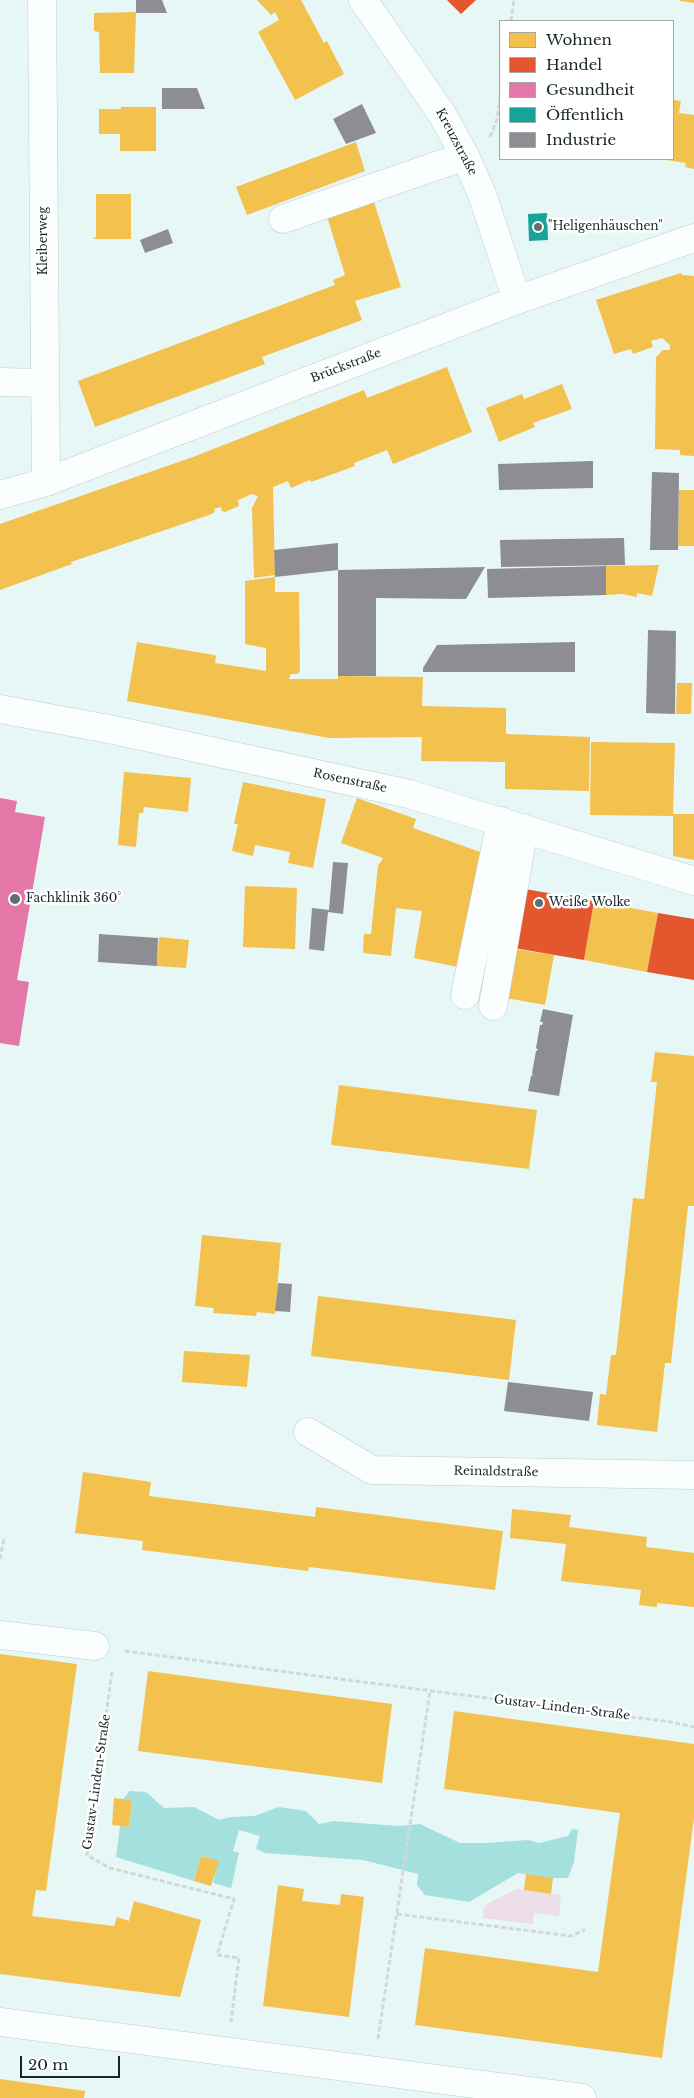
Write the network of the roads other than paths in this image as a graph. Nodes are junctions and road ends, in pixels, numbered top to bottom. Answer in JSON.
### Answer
{"nodes":[{"id":1,"x":42,"y":0,"type":"edge"},
{"id":2,"x":364,"y":0,"type":"edge"},
{"id":3,"x":465,"y":156,"type":"junction"},
{"id":4,"x":283,"y":219,"type":"dead end"},
{"id":5,"x":694,"y":238,"type":"edge"},
{"id":6,"x":517,"y":300,"type":"junction"},
{"id":7,"x":0,"y":382,"type":"edge"},
{"id":8,"x":45,"y":383,"type":"junction"},
{"id":9,"x":46,"y":482,"type":"junction"},
{"id":10,"x":0,"y":495,"type":"edge"},
{"id":11,"x":0,"y":709,"type":"edge"},
{"id":12,"x":513,"y":825,"type":"junction"},
{"id":13,"x":694,"y":881,"type":"edge"},
{"id":14,"x":465,"y":995,"type":"dead end"},
{"id":15,"x":493,"y":1006,"type":"dead end"},
{"id":16,"x":308,"y":1432,"type":"dead end"},
{"id":17,"x":694,"y":1475,"type":"edge"},
{"id":18,"x":0,"y":1634,"type":"edge"},
{"id":19,"x":105,"y":1648,"type":"road end"},
{"id":20,"x":0,"y":2022,"type":"edge"},
{"id":21,"x":582,"y":2098,"type":"edge"}],
"edges":[{"from":1,"to":8,"type":"street","name":"Kleiberweg"},
{"from":2,"to":3,"type":"street","name":"Kreuzstraße"},
{"from":3,"to":4,"type":"street"},
{"from":3,"to":6,"type":"street","name":"Kreuzstraße"},
{"from":5,"to":6,"type":"street","name":"Brückstraße"},
{"from":6,"to":9,"type":"street","name":"Brückstraße"},
{"from":7,"to":8,"type":"street"},
{"from":8,"to":9,"type":"street","name":"Kleiberweg"},
{"from":9,"to":10,"type":"street","name":"Brückstraße"},
{"from":11,"to":12,"type":"street","name":"Rosenstraße"},
{"from":12,"to":13,"type":"street","name":"Rosenstraße"},
{"from":12,"to":14,"type":"street"},
{"from":12,"to":15,"type":"street"},
{"from":16,"to":17,"type":"street","name":"Reinaldstraße"},
{"from":18,"to":19,"type":"street"},
{"from":20,"to":21,"type":"street"}]}
